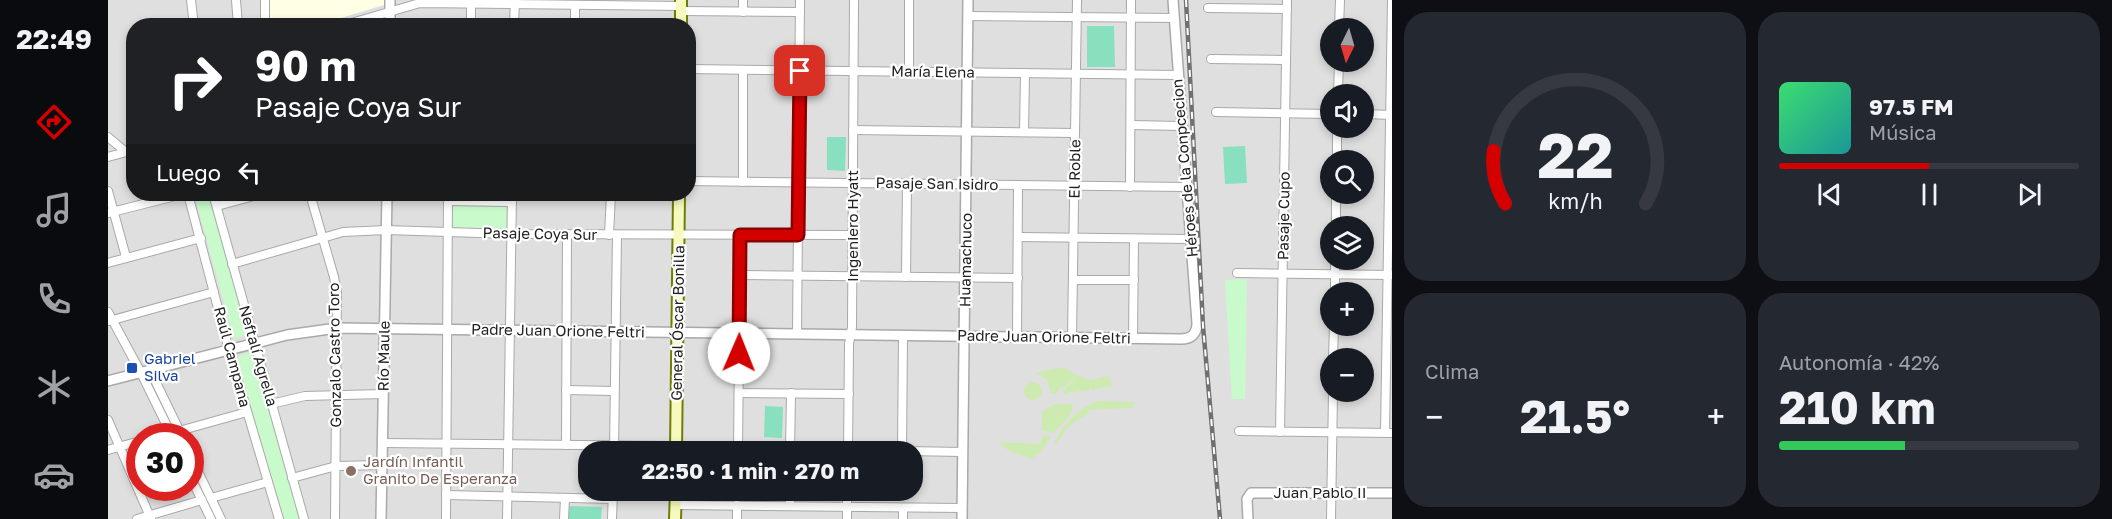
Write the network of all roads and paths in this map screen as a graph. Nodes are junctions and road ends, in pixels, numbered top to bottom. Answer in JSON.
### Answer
{"nodes":[{"id":1,"x":191,"y":0,"type":"edge"},
{"id":2,"x":237,"y":0,"type":"edge"},
{"id":3,"x":265,"y":0,"type":"edge"},
{"id":4,"x":390,"y":0,"type":"edge"},
{"id":5,"x":743,"y":0,"type":"edge"},
{"id":6,"x":800,"y":0,"type":"edge"},
{"id":7,"x":854,"y":0,"type":"edge"},
{"id":8,"x":909,"y":0,"type":"edge"},
{"id":9,"x":968,"y":0,"type":"edge"},
{"id":10,"x":1077,"y":0,"type":"edge"},
{"id":11,"x":1131,"y":0,"type":"edge"},
{"id":12,"x":1173,"y":0,"type":"edge"},
{"id":13,"x":1340,"y":0,"type":"edge"},
{"id":14,"x":1392,"y":0,"type":"edge"},
{"id":15,"x":515,"y":2,"type":"edge"},
{"id":16,"x":471,"y":4,"type":"junction"},
{"id":17,"x":1287,"y":4,"type":"edge"},
{"id":18,"x":575,"y":5,"type":"junction"},
{"id":19,"x":681,"y":6,"type":"edge"},
{"id":20,"x":1208,"y":8,"type":"dead end"},
{"id":21,"x":390,"y":10,"type":"junction"},
{"id":22,"x":743,"y":12,"type":"junction"},
{"id":23,"x":800,"y":12,"type":"junction"},
{"id":24,"x":968,"y":16,"type":"junction"},
{"id":25,"x":1077,"y":17,"type":"junction"},
{"id":26,"x":193,"y":18,"type":"edge"},
{"id":27,"x":238,"y":18,"type":"edge"},
{"id":28,"x":264,"y":18,"type":"edge"},
{"id":29,"x":366,"y":18,"type":"edge"},
{"id":30,"x":390,"y":18,"type":"edge"},
{"id":31,"x":471,"y":18,"type":"edge"},
{"id":32,"x":514,"y":18,"type":"edge"},
{"id":33,"x":575,"y":18,"type":"edge"},
{"id":34,"x":1131,"y":18,"type":"junction"},
{"id":35,"x":1174,"y":18,"type":"junction"},
{"id":36,"x":1339,"y":18,"type":"edge"},
{"id":37,"x":1211,"y":59,"type":"dead end"},
{"id":38,"x":1286,"y":60,"type":"junction"},
{"id":39,"x":696,"y":69,"type":"edge"},
{"id":40,"x":743,"y":70,"type":"junction"},
{"id":41,"x":800,"y":71,"type":"junction"},
{"id":42,"x":854,"y":71,"type":"junction"},
{"id":43,"x":909,"y":72,"type":"junction"},
{"id":44,"x":968,"y":73,"type":"junction"},
{"id":45,"x":1025,"y":73,"type":"junction"},
{"id":46,"x":1076,"y":74,"type":"junction"},
{"id":47,"x":1131,"y":74,"type":"junction"},
{"id":48,"x":1178,"y":75,"type":"junction"},
{"id":49,"x":1216,"y":112,"type":"dead end"},
{"id":50,"x":1285,"y":113,"type":"junction"},
{"id":51,"x":1320,"y":114,"type":"edge"},
{"id":52,"x":1374,"y":114,"type":"edge"},
{"id":53,"x":1391,"y":114,"type":"edge"},
{"id":54,"x":1131,"y":125,"type":"junction"},
{"id":55,"x":1181,"y":126,"type":"junction"},
{"id":56,"x":854,"y":130,"type":"junction"},
{"id":57,"x":967,"y":131,"type":"junction"},
{"id":58,"x":1024,"y":132,"type":"junction"},
{"id":59,"x":1075,"y":133,"type":"junction"},
{"id":60,"x":109,"y":138,"type":"edge"},
{"id":61,"x":126,"y":149,"type":"edge"},
{"id":62,"x":126,"y":152,"type":"edge"},
{"id":63,"x":108,"y":157,"type":"edge"},
{"id":64,"x":696,"y":181,"type":"edge"},
{"id":65,"x":743,"y":182,"type":"junction"},
{"id":66,"x":799,"y":182,"type":"junction"},
{"id":67,"x":853,"y":183,"type":"junction"},
{"id":68,"x":907,"y":184,"type":"junction"},
{"id":69,"x":967,"y":184,"type":"junction"},
{"id":70,"x":1018,"y":185,"type":"junction"},
{"id":71,"x":1074,"y":186,"type":"junction"},
{"id":72,"x":1130,"y":186,"type":"junction"},
{"id":73,"x":1186,"y":187,"type":"junction"},
{"id":74,"x":108,"y":191,"type":"edge"},
{"id":75,"x":155,"y":201,"type":"edge"},
{"id":76,"x":190,"y":201,"type":"edge"},
{"id":77,"x":215,"y":201,"type":"edge"},
{"id":78,"x":235,"y":201,"type":"edge"},
{"id":79,"x":312,"y":201,"type":"edge"},
{"id":80,"x":387,"y":201,"type":"edge"},
{"id":81,"x":448,"y":201,"type":"edge"},
{"id":82,"x":512,"y":201,"type":"edge"},
{"id":83,"x":611,"y":201,"type":"edge"},
{"id":84,"x":679,"y":201,"type":"edge"},
{"id":85,"x":217,"y":206,"type":"junction"},
{"id":86,"x":111,"y":212,"type":"edge"},
{"id":87,"x":386,"y":230,"type":"junction"},
{"id":88,"x":448,"y":233,"type":"junction"},
{"id":89,"x":511,"y":234,"type":"junction"},
{"id":90,"x":567,"y":234,"type":"junction"},
{"id":91,"x":613,"y":235,"type":"junction"},
{"id":92,"x":678,"y":235,"type":"junction"},
{"id":93,"x":740,"y":235,"type":"junction"},
{"id":94,"x":798,"y":235,"type":"junction"},
{"id":95,"x":853,"y":235,"type":"junction"},
{"id":96,"x":322,"y":237,"type":"junction"},
{"id":97,"x":1018,"y":237,"type":"junction"},
{"id":98,"x":201,"y":238,"type":"junction"},
{"id":99,"x":1074,"y":238,"type":"junction"},
{"id":100,"x":1134,"y":239,"type":"junction"},
{"id":101,"x":1191,"y":239,"type":"junction"},
{"id":102,"x":126,"y":257,"type":"junction"},
{"id":103,"x":108,"y":263,"type":"edge"},
{"id":104,"x":232,"y":264,"type":"junction"},
{"id":105,"x":1335,"y":270,"type":"edge"},
{"id":106,"x":1237,"y":273,"type":"dead end"},
{"id":107,"x":1283,"y":273,"type":"junction"},
{"id":108,"x":1335,"y":274,"type":"junction"},
{"id":109,"x":740,"y":275,"type":"junction"},
{"id":110,"x":1390,"y":275,"type":"edge"},
{"id":111,"x":798,"y":276,"type":"junction"},
{"id":112,"x":853,"y":276,"type":"junction"},
{"id":113,"x":906,"y":277,"type":"junction"},
{"id":114,"x":966,"y":278,"type":"junction"},
{"id":115,"x":1018,"y":278,"type":"junction"},
{"id":116,"x":1073,"y":280,"type":"junction"},
{"id":117,"x":1134,"y":280,"type":"junction"},
{"id":118,"x":1335,"y":282,"type":"edge"},
{"id":119,"x":214,"y":292,"type":"junction"},
{"id":120,"x":110,"y":318,"type":"edge"},
{"id":121,"x":336,"y":328,"type":"junction"},
{"id":122,"x":384,"y":329,"type":"junction"},
{"id":123,"x":447,"y":330,"type":"junction"},
{"id":124,"x":510,"y":331,"type":"junction"},
{"id":125,"x":566,"y":331,"type":"junction"},
{"id":126,"x":616,"y":332,"type":"junction"},
{"id":127,"x":677,"y":333,"type":"junction"},
{"id":128,"x":739,"y":334,"type":"junction"},
{"id":129,"x":797,"y":334,"type":"junction"},
{"id":130,"x":850,"y":335,"type":"junction"},
{"id":131,"x":903,"y":336,"type":"junction"},
{"id":132,"x":965,"y":336,"type":"junction"},
{"id":133,"x":1193,"y":336,"type":"joint"},
{"id":134,"x":1017,"y":337,"type":"junction"},
{"id":135,"x":1072,"y":338,"type":"junction"},
{"id":136,"x":1133,"y":339,"type":"junction"},
{"id":137,"x":254,"y":344,"type":"junction"},
{"id":138,"x":229,"y":350,"type":"junction"},
{"id":139,"x":146,"y":371,"type":"junction"},
{"id":140,"x":108,"y":381,"type":"edge"},
{"id":141,"x":566,"y":390,"type":"junction"},
{"id":142,"x":614,"y":391,"type":"junction"},
{"id":143,"x":739,"y":393,"type":"junction"},
{"id":144,"x":791,"y":393,"type":"junction"},
{"id":145,"x":337,"y":394,"type":"junction"},
{"id":146,"x":383,"y":394,"type":"junction"},
{"id":147,"x":849,"y":394,"type":"junction"},
{"id":148,"x":1333,"y":402,"type":"edge"},
{"id":149,"x":272,"y":405,"type":"junction"},
{"id":150,"x":248,"y":412,"type":"junction"},
{"id":151,"x":108,"y":420,"type":"edge"},
{"id":152,"x":166,"y":423,"type":"edge"},
{"id":153,"x":174,"y":423,"type":"edge"},
{"id":154,"x":204,"y":426,"type":"edge"},
{"id":155,"x":1239,"y":431,"type":"dead end"},
{"id":156,"x":1280,"y":432,"type":"junction"},
{"id":157,"x":1332,"y":432,"type":"junction"},
{"id":158,"x":1389,"y":433,"type":"edge"},
{"id":159,"x":614,"y":441,"type":"edge"},
{"id":160,"x":678,"y":441,"type":"edge"},
{"id":161,"x":738,"y":441,"type":"edge"},
{"id":162,"x":790,"y":441,"type":"edge"},
{"id":163,"x":848,"y":441,"type":"edge"},
{"id":164,"x":902,"y":441,"type":"edge"},
{"id":165,"x":382,"y":443,"type":"junction"},
{"id":166,"x":446,"y":444,"type":"junction"},
{"id":167,"x":508,"y":444,"type":"junction"},
{"id":168,"x":126,"y":445,"type":"edge"},
{"id":169,"x":566,"y":445,"type":"junction"},
{"id":170,"x":578,"y":446,"type":"edge"},
{"id":171,"x":120,"y":447,"type":"junction"},
{"id":172,"x":108,"y":450,"type":"edge"},
{"id":173,"x":923,"y":451,"type":"edge"},
{"id":174,"x":963,"y":452,"type":"junction"},
{"id":175,"x":381,"y":465,"type":"junction"},
{"id":176,"x":336,"y":466,"type":"junction"},
{"id":177,"x":292,"y":478,"type":"junction"},
{"id":178,"x":268,"y":482,"type":"junction"},
{"id":179,"x":1331,"y":493,"type":"junction"},
{"id":180,"x":1392,"y":493,"type":"edge"},
{"id":181,"x":204,"y":494,"type":"edge"},
{"id":182,"x":446,"y":495,"type":"junction"},
{"id":183,"x":204,"y":496,"type":"edge"},
{"id":184,"x":507,"y":497,"type":"junction"},
{"id":185,"x":578,"y":497,"type":"edge"},
{"id":186,"x":565,"y":498,"type":"junction"},
{"id":187,"x":206,"y":499,"type":"junction"},
{"id":188,"x":613,"y":501,"type":"edge"},
{"id":189,"x":676,"y":501,"type":"edge"},
{"id":190,"x":790,"y":501,"type":"edge"},
{"id":191,"x":847,"y":501,"type":"edge"},
{"id":192,"x":676,"y":505,"type":"junction"},
{"id":193,"x":737,"y":506,"type":"junction"},
{"id":194,"x":790,"y":506,"type":"junction"},
{"id":195,"x":847,"y":507,"type":"junction"},
{"id":196,"x":903,"y":508,"type":"junction"},
{"id":197,"x":962,"y":508,"type":"junction"},
{"id":198,"x":150,"y":517,"type":"edge"},
{"id":199,"x":137,"y":519,"type":"edge"},
{"id":200,"x":211,"y":519,"type":"edge"},
{"id":201,"x":221,"y":519,"type":"edge"},
{"id":202,"x":279,"y":519,"type":"edge"},
{"id":203,"x":304,"y":519,"type":"edge"},
{"id":204,"x":335,"y":519,"type":"edge"},
{"id":205,"x":381,"y":519,"type":"edge"},
{"id":206,"x":446,"y":519,"type":"edge"},
{"id":207,"x":507,"y":519,"type":"edge"},
{"id":208,"x":564,"y":519,"type":"edge"},
{"id":209,"x":612,"y":519,"type":"edge"},
{"id":210,"x":675,"y":519,"type":"edge"},
{"id":211,"x":737,"y":519,"type":"edge"},
{"id":212,"x":847,"y":519,"type":"edge"},
{"id":213,"x":903,"y":519,"type":"edge"},
{"id":214,"x":962,"y":519,"type":"edge"},
{"id":215,"x":1248,"y":519,"type":"edge"},
{"id":216,"x":1331,"y":519,"type":"edge"}],
"edges":[{"from":1,"to":26,"type":"street"},
{"from":2,"to":27,"type":"street"},
{"from":3,"to":28,"type":"street"},
{"from":4,"to":21,"type":"street"},
{"from":5,"to":22,"type":"street"},
{"from":6,"to":23,"type":"street"},
{"from":7,"to":42,"type":"street","name":"Ingeniero Hyatt"},
{"from":8,"to":43,"type":"street"},
{"from":9,"to":24,"type":"street","name":"Huamachuco"},
{"from":10,"to":25,"type":"street","name":"El Roble"},
{"from":11,"to":34,"type":"street"},
{"from":12,"to":35,"type":"street","name":"Héroes de la Conpcecion"},
{"from":13,"to":36,"type":"street"},
{"from":14,"to":53,"type":"street"},
{"from":15,"to":16,"type":"street"},
{"from":15,"to":18,"type":"street"},
{"from":15,"to":32,"type":"street"},
{"from":16,"to":21,"type":"street"},
{"from":16,"to":31,"type":"street"},
{"from":17,"to":20,"type":"street"},
{"from":17,"to":38,"type":"street","name":"Pasaje Cupo"},
{"from":18,"to":19,"type":"street"},
{"from":18,"to":33,"type":"street"},
{"from":19,"to":22,"type":"street"},
{"from":21,"to":29,"type":"street"},
{"from":21,"to":30,"type":"street"},
{"from":22,"to":23,"type":"street"},
{"from":23,"to":41,"type":"street"},
{"from":24,"to":25,"type":"street"},
{"from":24,"to":44,"type":"street","name":"Huamachuco"},
{"from":25,"to":34,"type":"street"},
{"from":25,"to":46,"type":"street","name":"El Roble"},
{"from":34,"to":35,"type":"street"},
{"from":34,"to":47,"type":"street"},
{"from":35,"to":48,"type":"street","name":"Héroes de la Conpcecion"},
{"from":37,"to":38,"type":"street"},
{"from":38,"to":50,"type":"street","name":"Pasaje Cupo"},
{"from":39,"to":40,"type":"street","name":"María Elena"},
{"from":40,"to":41,"type":"street","name":"María Elena"},
{"from":40,"to":65,"type":"street"},
{"from":41,"to":42,"type":"street","name":"María Elena"},
{"from":41,"to":66,"type":"street"},
{"from":42,"to":43,"type":"street","name":"María Elena"},
{"from":42,"to":56,"type":"street","name":"Ingeniero Hyatt"},
{"from":43,"to":44,"type":"street","name":"María Elena"},
{"from":44,"to":45,"type":"street","name":"María Elena"},
{"from":44,"to":57,"type":"street","name":"Huamachuco"},
{"from":45,"to":46,"type":"street","name":"María Elena"},
{"from":45,"to":58,"type":"street"},
{"from":46,"to":47,"type":"street","name":"María Elena"},
{"from":46,"to":59,"type":"street","name":"El Roble"},
{"from":47,"to":48,"type":"street","name":"María Elena"},
{"from":47,"to":54,"type":"street"},
{"from":48,"to":55,"type":"street","name":"Héroes de la Conpcecion"},
{"from":49,"to":50,"type":"street"},
{"from":50,"to":51,"type":"street"},
{"from":50,"to":107,"type":"street","name":"Pasaje Cupo"},
{"from":52,"to":53,"type":"street"},
{"from":53,"to":110,"type":"street"},
{"from":54,"to":55,"type":"street"},
{"from":54,"to":72,"type":"street"},
{"from":55,"to":73,"type":"street","name":"Héroes de la Conpcecion"},
{"from":56,"to":57,"type":"street"},
{"from":56,"to":67,"type":"street","name":"Ingeniero Hyatt"},
{"from":57,"to":58,"type":"street"},
{"from":57,"to":69,"type":"street","name":"Huamachuco"},
{"from":58,"to":59,"type":"street"},
{"from":59,"to":71,"type":"street","name":"El Roble"},
{"from":60,"to":61,"type":"street"},
{"from":62,"to":63,"type":"street"},
{"from":64,"to":65,"type":"street","name":"Pasaje San Isidro"},
{"from":65,"to":66,"type":"street","name":"Pasaje San Isidro"},
{"from":66,"to":67,"type":"street","name":"Pasaje San Isidro"},
{"from":66,"to":94,"type":"street"},
{"from":67,"to":68,"type":"street","name":"Pasaje San Isidro"},
{"from":67,"to":95,"type":"street","name":"Ingeniero Hyatt"},
{"from":68,"to":69,"type":"street","name":"Pasaje San Isidro"},
{"from":68,"to":113,"type":"street"},
{"from":69,"to":70,"type":"street","name":"Pasaje San Isidro"},
{"from":69,"to":114,"type":"street","name":"Huamachuco"},
{"from":70,"to":71,"type":"street","name":"Pasaje San Isidro"},
{"from":70,"to":97,"type":"street"},
{"from":71,"to":72,"type":"street","name":"Pasaje San Isidro"},
{"from":71,"to":99,"type":"street","name":"El Roble"},
{"from":72,"to":73,"type":"street","name":"Pasaje San Isidro"},
{"from":73,"to":101,"type":"street","name":"Héroes de la Conpcecion"},
{"from":74,"to":86,"type":"street"},
{"from":75,"to":86,"type":"street"},
{"from":76,"to":98,"type":"street","name":"Raúl Campana"},
{"from":77,"to":85,"type":"street","name":"Neftalí Agrella"},
{"from":78,"to":85,"type":"street"},
{"from":79,"to":96,"type":"street","name":"Gonzalo Castro Toro"},
{"from":80,"to":87,"type":"street","name":"Río Maule"},
{"from":81,"to":88,"type":"street"},
{"from":82,"to":89,"type":"street"},
{"from":83,"to":91,"type":"street"},
{"from":84,"to":92,"type":"main road","name":"General Óscar Bonilla"},
{"from":85,"to":104,"type":"street","name":"Neftalí Agrella"},
{"from":86,"to":102,"type":"street"},
{"from":87,"to":88,"type":"street","name":"Pasaje Coya Sur"},
{"from":87,"to":96,"type":"street","name":"Pasaje Coya Sur"},
{"from":87,"to":122,"type":"street","name":"Río Maule"},
{"from":88,"to":89,"type":"street","name":"Pasaje Coya Sur"},
{"from":88,"to":123,"type":"street"},
{"from":89,"to":90,"type":"street","name":"Pasaje Coya Sur"},
{"from":89,"to":124,"type":"street"},
{"from":90,"to":91,"type":"street","name":"Pasaje Coya Sur"},
{"from":90,"to":125,"type":"street"},
{"from":91,"to":92,"type":"street","name":"Pasaje Coya Sur"},
{"from":91,"to":126,"type":"street"},
{"from":92,"to":93,"type":"street","name":"Pasaje Coya Sur"},
{"from":92,"to":127,"type":"main road","name":"General Óscar Bonilla"},
{"from":93,"to":94,"type":"street","name":"Pasaje Coya Sur"},
{"from":93,"to":109,"type":"street"},
{"from":94,"to":95,"type":"street","name":"Pasaje Coya Sur"},
{"from":94,"to":111,"type":"street"},
{"from":95,"to":112,"type":"street","name":"Ingeniero Hyatt"},
{"from":96,"to":104,"type":"street","name":"Pasaje Coya Sur"},
{"from":96,"to":121,"type":"street","name":"Gonzalo Castro Toro"},
{"from":97,"to":99,"type":"street"},
{"from":97,"to":115,"type":"street"},
{"from":98,"to":102,"type":"street"},
{"from":98,"to":119,"type":"street","name":"Raúl Campana"},
{"from":99,"to":100,"type":"street"},
{"from":99,"to":116,"type":"street","name":"El Roble"},
{"from":100,"to":101,"type":"street"},
{"from":100,"to":117,"type":"street"},
{"from":101,"to":133,"type":"street","name":"Héroes de la Conpcecion"},
{"from":102,"to":103,"type":"street"},
{"from":104,"to":137,"type":"street","name":"Neftalí Agrella"},
{"from":105,"to":108,"type":"street"},
{"from":106,"to":107,"type":"street"},
{"from":107,"to":108,"type":"street"},
{"from":107,"to":156,"type":"street","name":"Pasaje Cupo"},
{"from":108,"to":110,"type":"street"},
{"from":108,"to":118,"type":"street"},
{"from":109,"to":111,"type":"street"},
{"from":109,"to":128,"type":"street"},
{"from":110,"to":158,"type":"street"},
{"from":111,"to":112,"type":"street"},
{"from":111,"to":129,"type":"street"},
{"from":112,"to":113,"type":"street"},
{"from":112,"to":130,"type":"street","name":"Ingeniero Hyatt"},
{"from":113,"to":114,"type":"street"},
{"from":114,"to":115,"type":"street"},
{"from":114,"to":132,"type":"street","name":"Huamachuco"},
{"from":115,"to":134,"type":"street"},
{"from":116,"to":117,"type":"street"},
{"from":116,"to":135,"type":"street","name":"El Roble"},
{"from":117,"to":136,"type":"street"},
{"from":119,"to":120,"type":"street"},
{"from":119,"to":138,"type":"street","name":"Raúl Campana"},
{"from":120,"to":139,"type":"street"},
{"from":121,"to":122,"type":"street","name":"Padre Juan Orione Feltri"},
{"from":121,"to":137,"type":"street","name":"Padre Juan Orione Feltri"},
{"from":121,"to":145,"type":"street","name":"Gonzalo Castro Toro"},
{"from":122,"to":123,"type":"street","name":"Padre Juan Orione Feltri"},
{"from":122,"to":146,"type":"street","name":"Río Maule"},
{"from":123,"to":124,"type":"street","name":"Padre Juan Orione Feltri"},
{"from":123,"to":166,"type":"street"},
{"from":124,"to":125,"type":"street","name":"Padre Juan Orione Feltri"},
{"from":124,"to":167,"type":"street"},
{"from":125,"to":126,"type":"street","name":"Padre Juan Orione Feltri"},
{"from":125,"to":141,"type":"street"},
{"from":126,"to":127,"type":"street","name":"Padre Juan Orione Feltri"},
{"from":126,"to":142,"type":"street"},
{"from":127,"to":128,"type":"street","name":"Padre Juan Orione Feltri"},
{"from":127,"to":160,"type":"main road","name":"General Óscar Bonilla"},
{"from":128,"to":129,"type":"street","name":"Padre Juan Orione Feltri"},
{"from":128,"to":143,"type":"street"},
{"from":129,"to":130,"type":"street","name":"Padre Juan Orione Feltri"},
{"from":130,"to":131,"type":"street","name":"Padre Juan Orione Feltri"},
{"from":130,"to":147,"type":"street","name":"Ingeniero Hyatt"},
{"from":131,"to":132,"type":"street","name":"Padre Juan Orione Feltri"},
{"from":131,"to":164,"type":"street"},
{"from":132,"to":134,"type":"street","name":"Padre Juan Orione Feltri"},
{"from":132,"to":174,"type":"street","name":"Huamachuco"},
{"from":133,"to":136,"type":"street","name":"Padre Juan Orione Feltri"},
{"from":134,"to":135,"type":"street","name":"Padre Juan Orione Feltri"},
{"from":135,"to":136,"type":"street","name":"Padre Juan Orione Feltri"},
{"from":137,"to":138,"type":"street","name":"Padre Juan Orione Feltri"},
{"from":137,"to":149,"type":"street","name":"Neftalí Agrella"},
{"from":138,"to":139,"type":"street","name":"Padre Juan Orione Feltri"},
{"from":138,"to":150,"type":"street","name":"Raúl Campana"},
{"from":139,"to":140,"type":"street","name":"Padre Juan Orione Feltri"},
{"from":139,"to":152,"type":"street"},
{"from":139,"to":153,"type":"street"},
{"from":141,"to":142,"type":"street"},
{"from":141,"to":169,"type":"street"},
{"from":142,"to":159,"type":"street"},
{"from":143,"to":144,"type":"street"},
{"from":143,"to":161,"type":"street"},
{"from":144,"to":147,"type":"street"},
{"from":144,"to":162,"type":"street"},
{"from":145,"to":146,"type":"street"},
{"from":145,"to":149,"type":"street"},
{"from":145,"to":176,"type":"street","name":"Gonzalo Castro Toro"},
{"from":146,"to":165,"type":"street","name":"Río Maule"},
{"from":147,"to":163,"type":"street","name":"Ingeniero Hyatt"},
{"from":148,"to":157,"type":"street"},
{"from":149,"to":177,"type":"street","name":"Neftalí Agrella"},
{"from":150,"to":154,"type":"street"},
{"from":150,"to":178,"type":"street","name":"Raúl Campana"},
{"from":151,"to":171,"type":"street"},
{"from":155,"to":156,"type":"street"},
{"from":156,"to":157,"type":"street"},
{"from":157,"to":158,"type":"street"},
{"from":157,"to":179,"type":"street"},
{"from":165,"to":166,"type":"street"},
{"from":165,"to":175,"type":"street","name":"Río Maule"},
{"from":166,"to":167,"type":"street"},
{"from":166,"to":182,"type":"street"},
{"from":167,"to":169,"type":"street"},
{"from":167,"to":184,"type":"street"},
{"from":168,"to":171,"type":"street"},
{"from":169,"to":170,"type":"street"},
{"from":171,"to":172,"type":"street"},
{"from":171,"to":198,"type":"street"},
{"from":173,"to":174,"type":"street"},
{"from":174,"to":197,"type":"street","name":"Huamachuco"},
{"from":175,"to":176,"type":"street"},
{"from":175,"to":205,"type":"street","name":"Río Maule"},
{"from":176,"to":177,"type":"street"},
{"from":176,"to":204,"type":"street","name":"Gonzalo Castro Toro"},
{"from":177,"to":203,"type":"street","name":"Neftalí Agrella"},
{"from":178,"to":187,"type":"street"},
{"from":178,"to":202,"type":"street","name":"Raúl Campana"},
{"from":179,"to":180,"type":"street","name":"Juan Pablo II"},
{"from":179,"to":215,"type":"street","name":"Juan Pablo II"},
{"from":179,"to":216,"type":"street"},
{"from":181,"to":187,"type":"street"},
{"from":182,"to":184,"type":"street"},
{"from":182,"to":206,"type":"street"},
{"from":183,"to":187,"type":"street"},
{"from":184,"to":186,"type":"street"},
{"from":184,"to":207,"type":"street"},
{"from":185,"to":186,"type":"street"},
{"from":186,"to":208,"type":"street"},
{"from":187,"to":198,"type":"street"},
{"from":187,"to":200,"type":"street"},
{"from":187,"to":201,"type":"street"},
{"from":188,"to":209,"type":"street"},
{"from":189,"to":192,"type":"main road"},
{"from":190,"to":194,"type":"street"},
{"from":191,"to":195,"type":"street"},
{"from":192,"to":193,"type":"street"},
{"from":192,"to":210,"type":"main road"},
{"from":193,"to":194,"type":"street"},
{"from":193,"to":211,"type":"street"},
{"from":194,"to":195,"type":"street"},
{"from":195,"to":196,"type":"street"},
{"from":195,"to":212,"type":"street"},
{"from":196,"to":197,"type":"street"},
{"from":196,"to":213,"type":"street"},
{"from":197,"to":214,"type":"street","name":"Huamachuco"},
{"from":198,"to":199,"type":"street"}]}
